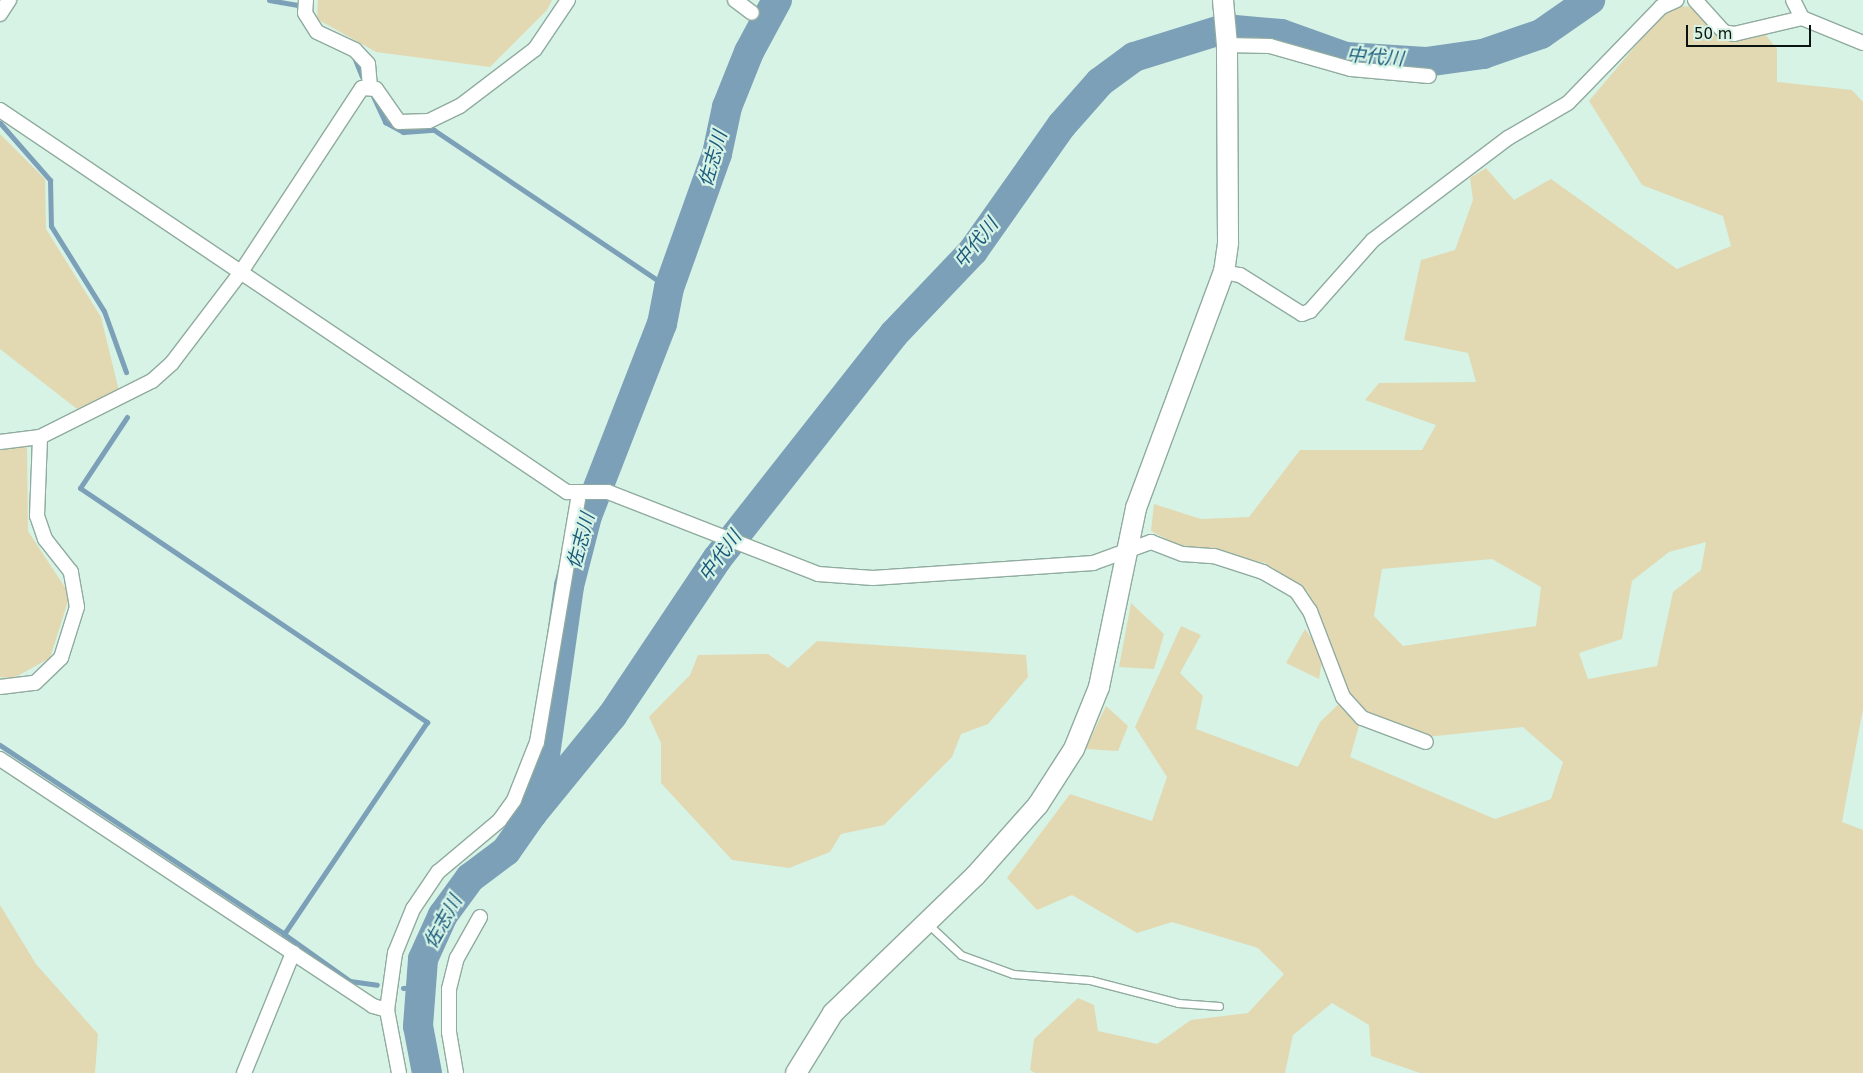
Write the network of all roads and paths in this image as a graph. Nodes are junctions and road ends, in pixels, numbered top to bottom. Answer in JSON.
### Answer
{"nodes":[{"id":1,"x":10,"y":0,"type":"edge"},
{"id":2,"x":306,"y":0,"type":"edge"},
{"id":3,"x":568,"y":0,"type":"edge"},
{"id":4,"x":735,"y":0,"type":"edge"},
{"id":5,"x":1677,"y":0,"type":"edge"},
{"id":6,"x":1695,"y":0,"type":"edge"},
{"id":7,"x":1793,"y":0,"type":"edge"},
{"id":8,"x":1224,"y":8,"type":"edge"},
{"id":9,"x":0,"y":14,"type":"edge"},
{"id":10,"x":752,"y":14,"type":"dead end"},
{"id":11,"x":1802,"y":18,"type":"junction"},
{"id":12,"x":1863,"y":43,"type":"edge"},
{"id":13,"x":1227,"y":45,"type":"junction"},
{"id":14,"x":1429,"y":76,"type":"dead end"},
{"id":15,"x":370,"y":86,"type":"junction"},
{"id":16,"x":0,"y":110,"type":"edge"},
{"id":17,"x":241,"y":272,"type":"junction"},
{"id":18,"x":1224,"y":272,"type":"junction"},
{"id":19,"x":40,"y":437,"type":"junction"},
{"id":20,"x":0,"y":442,"type":"edge"},
{"id":21,"x":580,"y":494,"type":"junction"},
{"id":22,"x":1125,"y":550,"type":"junction"},
{"id":23,"x":0,"y":687,"type":"edge"},
{"id":24,"x":1426,"y":742,"type":"dead end"},
{"id":25,"x":0,"y":759,"type":"edge"},
{"id":26,"x":480,"y":917,"type":"dead end"},
{"id":27,"x":926,"y":922,"type":"junction"},
{"id":28,"x":293,"y":953,"type":"junction"},
{"id":29,"x":1219,"y":1006,"type":"dead end"},
{"id":30,"x":387,"y":1010,"type":"junction"},
{"id":31,"x":244,"y":1073,"type":"edge"},
{"id":32,"x":399,"y":1073,"type":"edge"},
{"id":33,"x":456,"y":1073,"type":"edge"},
{"id":34,"x":796,"y":1073,"type":"edge"}],
"edges":[{"from":1,"to":9,"type":"street"},
{"from":2,"to":15,"type":"street"},
{"from":3,"to":15,"type":"street"},
{"from":4,"to":10,"type":"street"},
{"from":5,"to":18,"type":"street"},
{"from":6,"to":11,"type":"street"},
{"from":7,"to":11,"type":"street"},
{"from":8,"to":13,"type":"street"},
{"from":11,"to":12,"type":"street"},
{"from":13,"to":14,"type":"street"},
{"from":13,"to":18,"type":"street"},
{"from":15,"to":17,"type":"street"},
{"from":16,"to":17,"type":"street"},
{"from":17,"to":19,"type":"street"},
{"from":17,"to":21,"type":"street"},
{"from":18,"to":22,"type":"street"},
{"from":19,"to":20,"type":"street"},
{"from":19,"to":23,"type":"street"},
{"from":21,"to":22,"type":"street"},
{"from":21,"to":30,"type":"street"},
{"from":22,"to":24,"type":"street"},
{"from":22,"to":27,"type":"street"},
{"from":25,"to":28,"type":"street"},
{"from":26,"to":33,"type":"street"},
{"from":27,"to":29,"type":"lane"},
{"from":27,"to":34,"type":"street"},
{"from":28,"to":30,"type":"street"},
{"from":28,"to":31,"type":"street"},
{"from":30,"to":32,"type":"street"}]}
